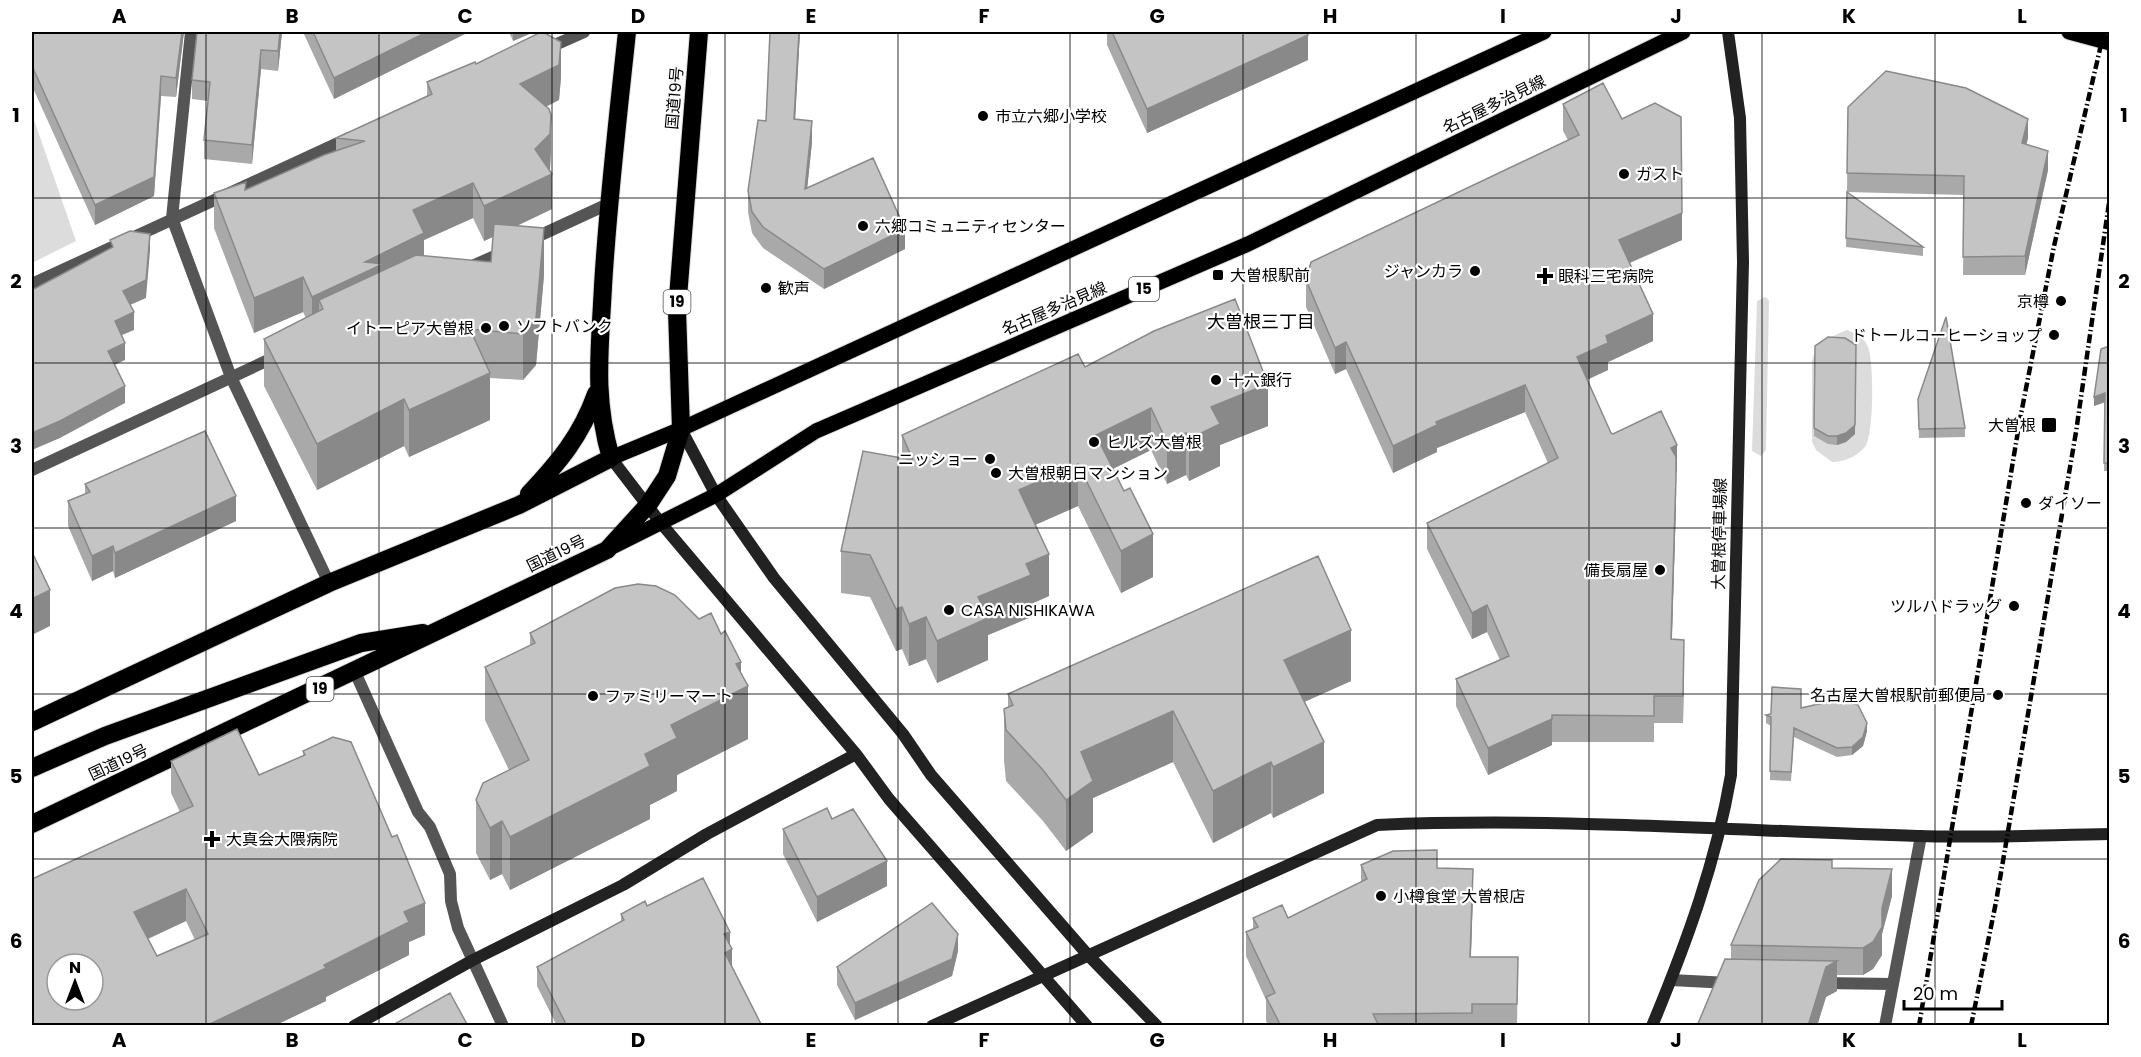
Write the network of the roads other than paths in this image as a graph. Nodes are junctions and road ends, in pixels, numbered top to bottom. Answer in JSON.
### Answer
{"nodes":[{"id":1,"x":191,"y":32,"type":"edge"},
{"id":2,"x":584,"y":32,"type":"edge"},
{"id":3,"x":627,"y":32,"type":"edge"},
{"id":4,"x":699,"y":32,"type":"edge"},
{"id":5,"x":1544,"y":32,"type":"edge"},
{"id":6,"x":1683,"y":32,"type":"edge"},
{"id":7,"x":1728,"y":32,"type":"edge"},
{"id":8,"x":2069,"y":32,"type":"edge"},
{"id":9,"x":2109,"y":43,"type":"edge"},
{"id":10,"x":541,"y":51,"type":"edge"},
{"id":11,"x":357,"y":135,"type":"edge"},
{"id":12,"x":608,"y":204,"type":"junction"},
{"id":13,"x":172,"y":218,"type":"junction"},
{"id":14,"x":458,"y":273,"type":"edge"},
{"id":15,"x":32,"y":284,"type":"edge"},
{"id":16,"x":285,"y":352,"type":"edge"},
{"id":17,"x":231,"y":377,"type":"junction"},
{"id":18,"x":598,"y":389,"type":"junction"},
{"id":19,"x":681,"y":429,"type":"junction"},
{"id":20,"x":611,"y":458,"type":"junction"},
{"id":21,"x":32,"y":470,"type":"edge"},
{"id":22,"x":716,"y":495,"type":"junction"},
{"id":23,"x":519,"y":504,"type":"junction"},
{"id":24,"x":648,"y":505,"type":"junction"},
{"id":25,"x":660,"y":522,"type":"junction"},
{"id":26,"x":607,"y":550,"type":"junction"},
{"id":27,"x":328,"y":582,"type":"junction"},
{"id":28,"x":446,"y":629,"type":"junction"},
{"id":29,"x":355,"y":672,"type":"junction"},
{"id":30,"x":32,"y":722,"type":"edge"},
{"id":31,"x":856,"y":754,"type":"junction"},
{"id":32,"x":32,"y":768,"type":"edge"},
{"id":33,"x":32,"y":824,"type":"edge"},
{"id":34,"x":1722,"y":828,"type":"junction"},
{"id":35,"x":2109,"y":834,"type":"edge"},
{"id":36,"x":1921,"y":836,"type":"junction"},
{"id":37,"x":1087,"y":954,"type":"junction"},
{"id":38,"x":473,"y":960,"type":"junction"},
{"id":39,"x":1041,"y":975,"type":"junction"},
{"id":40,"x":1671,"y":980,"type":"junction"},
{"id":41,"x":1738,"y":983,"type":"edge"},
{"id":42,"x":1810,"y":983,"type":"edge"},
{"id":43,"x":1893,"y":984,"type":"junction"},
{"id":44,"x":354,"y":1026,"type":"edge"},
{"id":45,"x":503,"y":1026,"type":"edge"},
{"id":46,"x":932,"y":1026,"type":"edge"},
{"id":47,"x":1087,"y":1026,"type":"edge"},
{"id":48,"x":1157,"y":1026,"type":"edge"},
{"id":49,"x":1652,"y":1026,"type":"edge"},
{"id":50,"x":1885,"y":1026,"type":"edge"}],
"edges":[{"from":1,"to":13,"type":"street"},
{"from":2,"to":10,"type":"street"},
{"from":3,"to":12,"type":"highway"},
{"from":4,"to":19,"type":"highway","name":"国道19号","number":"19"},
{"from":5,"to":19,"type":"main road"},
{"from":6,"to":22,"type":"main road","name":"名古屋多治見線","number":"15"},
{"from":7,"to":34,"type":"street","name":"大曽根停車場線"},
{"from":8,"to":9,"type":"main road"},
{"from":11,"to":13,"type":"street"},
{"from":12,"to":14,"type":"street"},
{"from":12,"to":18,"type":"highway"},
{"from":13,"to":15,"type":"street"},
{"from":13,"to":17,"type":"street"},
{"from":16,"to":17,"type":"street"},
{"from":17,"to":21,"type":"street"},
{"from":17,"to":27,"type":"street"},
{"from":18,"to":20,"type":"highway"},
{"from":18,"to":23,"type":"highway"},
{"from":19,"to":20,"type":"main road"},
{"from":19,"to":22,"type":"street"},
{"from":19,"to":24,"type":"highway","name":"国道19号","number":"19"},
{"from":20,"to":23,"type":"highway"},
{"from":20,"to":24,"type":"street"},
{"from":22,"to":25,"type":"main road","name":"名古屋多治見線","number":"15"},
{"from":22,"to":37,"type":"street"},
{"from":23,"to":27,"type":"highway"},
{"from":24,"to":25,"type":"street"},
{"from":24,"to":26,"type":"highway","name":"国道19号","number":"19"},
{"from":25,"to":26,"type":"main road","name":"名古屋多治見線","number":"15"},
{"from":25,"to":31,"type":"street"},
{"from":26,"to":28,"type":"highway","name":"国道19号","number":"19"},
{"from":27,"to":30,"type":"highway"},
{"from":28,"to":29,"type":"highway","name":"国道19号","number":"19"},
{"from":28,"to":32,"type":"highway"},
{"from":29,"to":33,"type":"highway","name":"国道19号","number":"19"},
{"from":29,"to":38,"type":"street"},
{"from":31,"to":38,"type":"street"},
{"from":31,"to":39,"type":"street"},
{"from":34,"to":36,"type":"street"},
{"from":34,"to":37,"type":"street"},
{"from":34,"to":40,"type":"street","name":"大曽根停車場線"},
{"from":35,"to":36,"type":"street"},
{"from":36,"to":43,"type":"street"},
{"from":37,"to":39,"type":"street"},
{"from":37,"to":48,"type":"street"},
{"from":38,"to":44,"type":"street"},
{"from":38,"to":45,"type":"street"},
{"from":39,"to":46,"type":"street"},
{"from":39,"to":47,"type":"street"},
{"from":40,"to":41,"type":"street"},
{"from":40,"to":49,"type":"street","name":"大曽根停車場線"},
{"from":42,"to":43,"type":"street"},
{"from":43,"to":50,"type":"street"}]}
